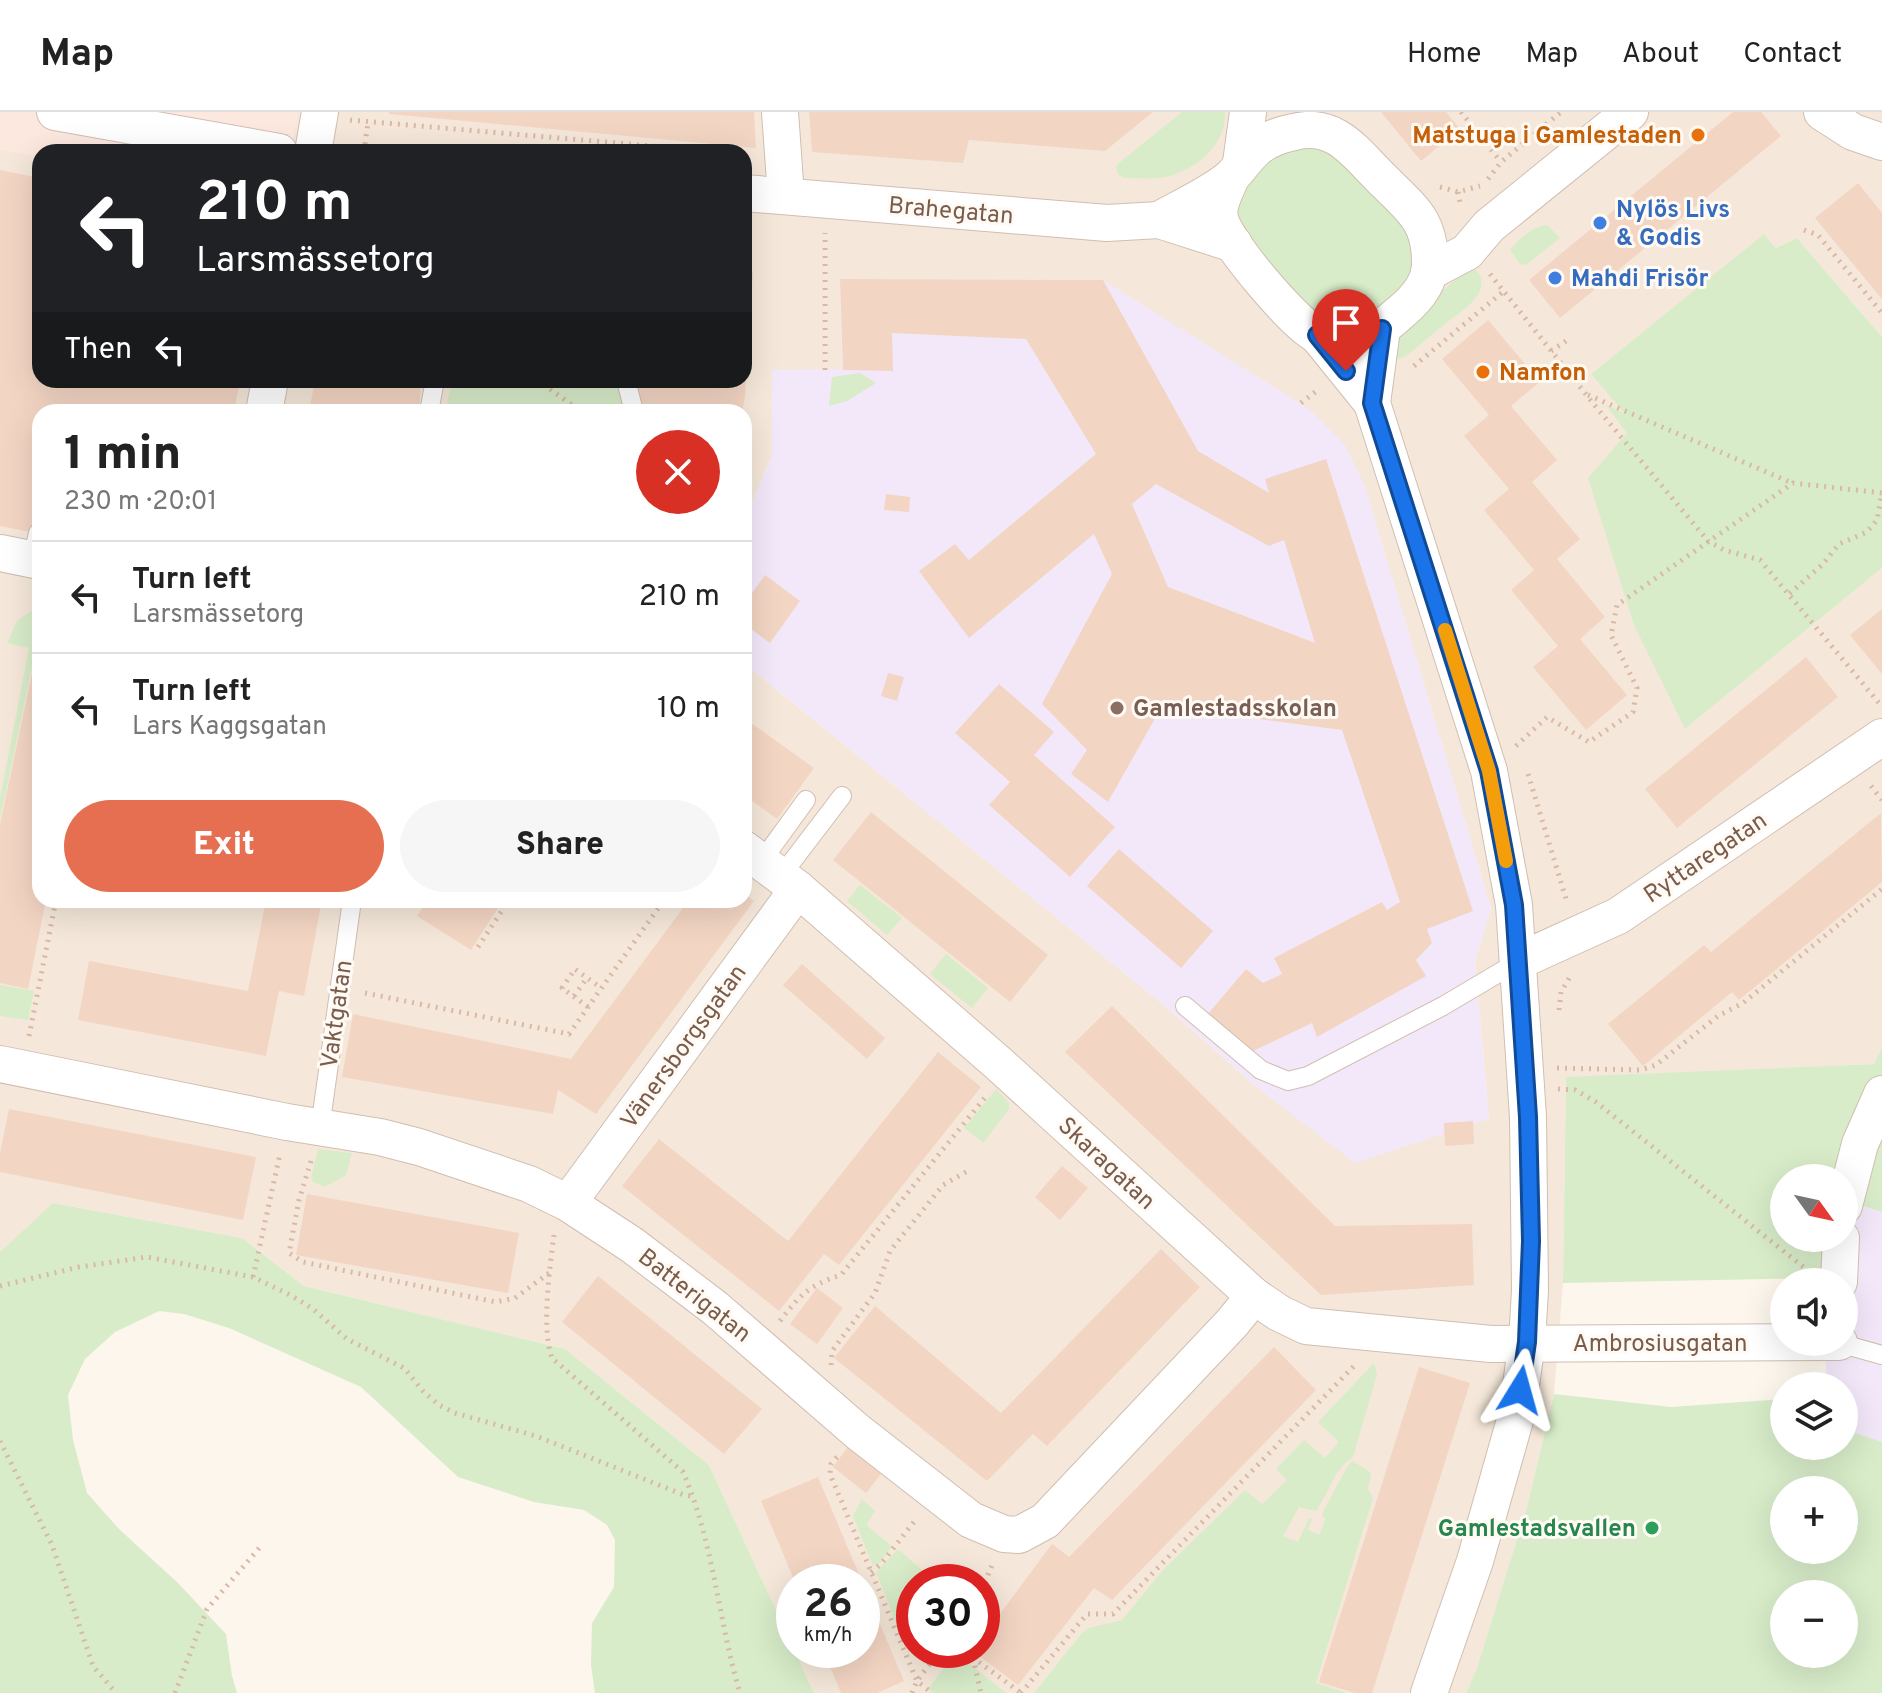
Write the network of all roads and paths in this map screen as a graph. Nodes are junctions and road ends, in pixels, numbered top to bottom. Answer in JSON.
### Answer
{"nodes":[{"id":1,"x":55,"y":112,"type":"edge"},
{"id":2,"x":780,"y":112,"type":"edge"},
{"id":3,"x":1248,"y":112,"type":"edge"},
{"id":4,"x":1461,"y":112,"type":"edge"},
{"id":5,"x":1561,"y":112,"type":"edge"},
{"id":6,"x":1630,"y":112,"type":"edge"},
{"id":7,"x":1822,"y":112,"type":"edge"},
{"id":8,"x":335,"y":116,"type":"edge"},
{"id":9,"x":1320,"y":121,"type":"edge"},
{"id":10,"x":368,"y":122,"type":"junction"},
{"id":11,"x":1882,"y":142,"type":"edge"},
{"id":12,"x":234,"y":144,"type":"edge"},
{"id":13,"x":318,"y":144,"type":"edge"},
{"id":14,"x":365,"y":144,"type":"edge"},
{"id":15,"x":627,"y":144,"type":"edge"},
{"id":16,"x":1501,"y":162,"type":"junction"},
{"id":17,"x":1236,"y":171,"type":"junction"},
{"id":18,"x":1458,"y":192,"type":"dead end"},
{"id":19,"x":752,"y":194,"type":"edge"},
{"id":20,"x":786,"y":196,"type":"junction"},
{"id":21,"x":831,"y":200,"type":"junction"},
{"id":22,"x":1420,"y":219,"type":"junction"},
{"id":23,"x":1159,"y":220,"type":"junction"},
{"id":24,"x":1804,"y":230,"type":"dead end"},
{"id":25,"x":1481,"y":236,"type":"junction"},
{"id":26,"x":1234,"y":244,"type":"junction"},
{"id":27,"x":1429,"y":272,"type":"junction"},
{"id":28,"x":1504,"y":291,"type":"junction"},
{"id":29,"x":1882,"y":313,"type":"edge"},
{"id":30,"x":1382,"y":329,"type":"junction"},
{"id":31,"x":1317,"y":335,"type":"junction"},
{"id":32,"x":1566,"y":341,"type":"dead end"},
{"id":33,"x":1551,"y":351,"type":"junction"},
{"id":34,"x":825,"y":370,"type":"dead end"},
{"id":35,"x":1410,"y":374,"type":"dead end"},
{"id":36,"x":548,"y":388,"type":"edge"},
{"id":37,"x":1585,"y":394,"type":"junction"},
{"id":38,"x":1372,"y":403,"type":"junction"},
{"id":39,"x":571,"y":404,"type":"edge"},
{"id":40,"x":1793,"y":483,"type":"junction"},
{"id":41,"x":1708,"y":541,"type":"junction"},
{"id":42,"x":1788,"y":595,"type":"junction"},
{"id":43,"x":1882,"y":706,"type":"edge"},
{"id":44,"x":1514,"y":729,"type":"dead end"},
{"id":45,"x":1882,"y":737,"type":"edge"},
{"id":46,"x":1519,"y":744,"type":"junction"},
{"id":47,"x":1523,"y":758,"type":"dead end"},
{"id":48,"x":1489,"y":771,"type":"junction"},
{"id":49,"x":1527,"y":772,"type":"dead end"},
{"id":50,"x":842,"y":796,"type":"dead end"},
{"id":51,"x":806,"y":800,"type":"dead end"},
{"id":52,"x":771,"y":869,"type":"edge"},
{"id":53,"x":1882,"y":889,"type":"edge"},
{"id":54,"x":752,"y":900,"type":"edge"},
{"id":55,"x":54,"y":908,"type":"edge"},
{"id":56,"x":350,"y":908,"type":"edge"},
{"id":57,"x":504,"y":908,"type":"edge"},
{"id":58,"x":658,"y":908,"type":"edge"},
{"id":59,"x":747,"y":908,"type":"edge"},
{"id":60,"x":1579,"y":935,"type":"junction"},
{"id":61,"x":478,"y":947,"type":"dead end"},
{"id":62,"x":1519,"y":961,"type":"junction"},
{"id":63,"x":587,"y":978,"type":"junction"},
{"id":64,"x":601,"y":988,"type":"junction"},
{"id":65,"x":355,"y":991,"type":"dead end"},
{"id":66,"x":574,"y":997,"type":"junction"},
{"id":67,"x":1185,"y":1006,"type":"dead end"},
{"id":68,"x":588,"y":1007,"type":"junction"},
{"id":69,"x":11,"y":1066,"type":"edge"},
{"id":70,"x":1554,"y":1069,"type":"dead end"},
{"id":71,"x":1007,"y":1071,"type":"junction"},
{"id":72,"x":1554,"y":1088,"type":"dead end"},
{"id":73,"x":1882,"y":1094,"type":"edge"},
{"id":74,"x":304,"y":1125,"type":"junction"},
{"id":75,"x":1855,"y":1164,"type":"edge"},
{"id":76,"x":971,"y":1169,"type":"dead end"},
{"id":77,"x":299,"y":1200,"type":"dead end"},
{"id":78,"x":568,"y":1203,"type":"junction"},
{"id":79,"x":1813,"y":1268,"type":"edge"},
{"id":80,"x":550,"y":1273,"type":"junction"},
{"id":81,"x":253,"y":1277,"type":"junction"},
{"id":82,"x":0,"y":1286,"type":"edge"},
{"id":83,"x":1254,"y":1296,"type":"junction"},
{"id":84,"x":1368,"y":1333,"type":"junction"},
{"id":85,"x":1527,"y":1342,"type":"junction"},
{"id":86,"x":1770,"y":1342,"type":"edge"},
{"id":87,"x":759,"y":1346,"type":"junction"},
{"id":88,"x":1858,"y":1348,"type":"edge"},
{"id":89,"x":1882,"y":1355,"type":"edge"},
{"id":90,"x":810,"y":1390,"type":"junction"},
{"id":91,"x":858,"y":1432,"type":"junction"},
{"id":92,"x":0,"y":1441,"type":"edge"},
{"id":93,"x":936,"y":1495,"type":"junction"},
{"id":94,"x":693,"y":1496,"type":"junction"},
{"id":95,"x":261,"y":1546,"type":"dead end"},
{"id":96,"x":868,"y":1564,"type":"edge"},
{"id":97,"x":880,"y":1565,"type":"edge"},
{"id":98,"x":880,"y":1593,"type":"edge"},
{"id":99,"x":927,"y":1668,"type":"edge"},
{"id":100,"x":975,"y":1668,"type":"edge"},
{"id":101,"x":990,"y":1668,"type":"edge"},
{"id":102,"x":917,"y":1681,"type":"junction"},
{"id":103,"x":116,"y":1693,"type":"edge"},
{"id":104,"x":175,"y":1693,"type":"edge"},
{"id":105,"x":740,"y":1693,"type":"edge"},
{"id":106,"x":912,"y":1693,"type":"edge"},
{"id":107,"x":932,"y":1693,"type":"edge"},
{"id":108,"x":981,"y":1693,"type":"edge"},
{"id":109,"x":1021,"y":1693,"type":"edge"},
{"id":110,"x":1429,"y":1693,"type":"edge"}],
"edges":[{"from":1,"to":12,"type":"street"},
{"from":2,"to":20,"type":"street"},
{"from":3,"to":17,"type":"street"},
{"from":4,"to":16,"type":"path"},
{"from":5,"to":16,"type":"path"},
{"from":6,"to":25,"type":"street"},
{"from":7,"to":11,"type":"street"},
{"from":8,"to":10,"type":"path"},
{"from":8,"to":13,"type":"street"},
{"from":9,"to":17,"type":"street"},
{"from":9,"to":22,"type":"street"},
{"from":10,"to":14,"type":"path"},
{"from":10,"to":15,"type":"path"},
{"from":16,"to":18,"type":"path"},
{"from":17,"to":23,"type":"street","name":"Brahegatan"},
{"from":17,"to":26,"type":"street"},
{"from":19,"to":20,"type":"street","name":"Brahegatan"},
{"from":20,"to":21,"type":"street","name":"Brahegatan"},
{"from":21,"to":23,"type":"street","name":"Brahegatan"},
{"from":21,"to":34,"type":"path"},
{"from":22,"to":25,"type":"street"},
{"from":22,"to":27,"type":"street"},
{"from":23,"to":26,"type":"street","name":"Brahegatan"},
{"from":24,"to":29,"type":"path"},
{"from":25,"to":27,"type":"street"},
{"from":25,"to":28,"type":"path"},
{"from":26,"to":31,"type":"street"},
{"from":27,"to":30,"type":"street"},
{"from":28,"to":33,"type":"path"},
{"from":28,"to":35,"type":"path"},
{"from":30,"to":31,"type":"street"},
{"from":30,"to":38,"type":"street"},
{"from":31,"to":38,"type":"street"},
{"from":32,"to":33,"type":"path"},
{"from":33,"to":37,"type":"path"},
{"from":36,"to":39,"type":"path"},
{"from":37,"to":40,"type":"path"},
{"from":37,"to":41,"type":"path"},
{"from":38,"to":48,"type":"street"},
{"from":40,"to":41,"type":"path"},
{"from":40,"to":42,"type":"path"},
{"from":41,"to":42,"type":"path"},
{"from":41,"to":46,"type":"path"},
{"from":42,"to":43,"type":"path"},
{"from":44,"to":46,"type":"path"},
{"from":45,"to":60,"type":"street","name":"Ryttaregatan"},
{"from":46,"to":47,"type":"path"},
{"from":46,"to":48,"type":"path"},
{"from":48,"to":62,"type":"street"},
{"from":49,"to":60,"type":"path"},
{"from":50,"to":52,"type":"lane"},
{"from":51,"to":52,"type":"lane"},
{"from":52,"to":54,"type":"street","name":"Vänersborgsgatan"},
{"from":52,"to":71,"type":"street","name":"Skaragatan"},
{"from":53,"to":70,"type":"path"},
{"from":55,"to":69,"type":"path"},
{"from":56,"to":74,"type":"lane","name":"Vaktgatan"},
{"from":57,"to":61,"type":"path"},
{"from":58,"to":64,"type":"path"},
{"from":59,"to":78,"type":"street","name":"Vänersborgsgatan"},
{"from":60,"to":62,"type":"street","name":"Ryttaregatan"},
{"from":62,"to":67,"type":"lane"},
{"from":62,"to":85,"type":"street"},
{"from":63,"to":64,"type":"path"},
{"from":63,"to":66,"type":"path"},
{"from":63,"to":66,"type":"path"},
{"from":64,"to":68,"type":"path"},
{"from":65,"to":68,"type":"path"},
{"from":66,"to":68,"type":"path"},
{"from":69,"to":74,"type":"street","name":"Batterigatan"},
{"from":71,"to":83,"type":"street","name":"Skaragatan"},
{"from":71,"to":87,"type":"path"},
{"from":72,"to":79,"type":"path"},
{"from":73,"to":75,"type":"street"},
{"from":74,"to":78,"type":"street","name":"Batterigatan"},
{"from":74,"to":81,"type":"path"},
{"from":76,"to":90,"type":"path"},
{"from":77,"to":80,"type":"path"},
{"from":78,"to":80,"type":"path"},
{"from":78,"to":87,"type":"street","name":"Batterigatan"},
{"from":80,"to":94,"type":"path"},
{"from":81,"to":82,"type":"path"},
{"from":81,"to":94,"type":"path"},
{"from":83,"to":84,"type":"street","name":"Skaragatan"},
{"from":83,"to":93,"type":"street","name":"Batterigatan"},
{"from":84,"to":85,"type":"street","name":"Skaragatan"},
{"from":84,"to":109,"type":"path"},
{"from":85,"to":86,"type":"street","name":"Ambrosiusgatan"},
{"from":85,"to":110,"type":"street"},
{"from":87,"to":90,"type":"street","name":"Batterigatan"},
{"from":88,"to":89,"type":"lane"},
{"from":90,"to":91,"type":"street","name":"Batterigatan"},
{"from":91,"to":93,"type":"street","name":"Batterigatan"},
{"from":91,"to":96,"type":"path"},
{"from":92,"to":103,"type":"path"},
{"from":93,"to":97,"type":"path"},
{"from":94,"to":105,"type":"path"},
{"from":95,"to":104,"type":"path"},
{"from":98,"to":102,"type":"path"},
{"from":99,"to":102,"type":"path"},
{"from":100,"to":108,"type":"path"},
{"from":101,"to":109,"type":"path"},
{"from":102,"to":106,"type":"path"},
{"from":102,"to":107,"type":"path"}]}
